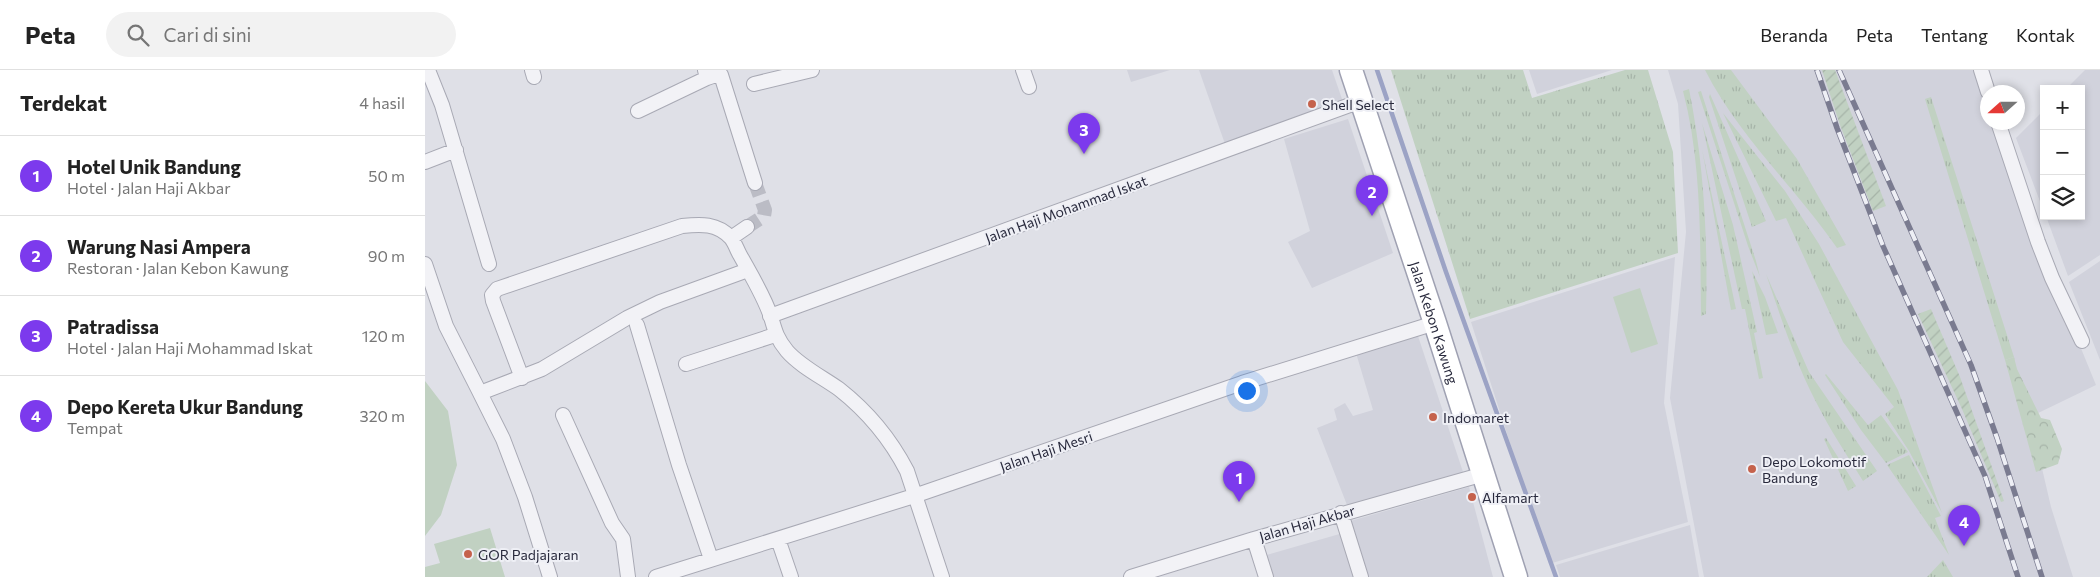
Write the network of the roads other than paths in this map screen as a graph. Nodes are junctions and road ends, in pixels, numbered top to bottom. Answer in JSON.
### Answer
{"nodes":[{"id":1,"x":428,"y":70,"type":"edge"},
{"id":2,"x":810,"y":70,"type":"edge"},
{"id":3,"x":1023,"y":70,"type":"edge"},
{"id":4,"x":1351,"y":70,"type":"edge"},
{"id":5,"x":1981,"y":70,"type":"edge"},
{"id":6,"x":706,"y":74,"type":"edge"},
{"id":7,"x":754,"y":84,"type":"dead end"},
{"id":8,"x":1986,"y":85,"type":"edge"},
{"id":9,"x":1029,"y":87,"type":"dead end"},
{"id":10,"x":1361,"y":101,"type":"junction"},
{"id":11,"x":638,"y":112,"type":"dead end"},
{"id":12,"x":2001,"y":130,"type":"edge"},
{"id":13,"x":456,"y":150,"type":"junction"},
{"id":14,"x":425,"y":162,"type":"edge"},
{"id":15,"x":755,"y":183,"type":"tunnel mouth"},
{"id":16,"x":747,"y":227,"type":"tunnel mouth"},
{"id":17,"x":731,"y":238,"type":"junction"},
{"id":18,"x":425,"y":264,"type":"edge"},
{"id":19,"x":489,"y":264,"type":"dead end"},
{"id":20,"x":748,"y":270,"type":"junction"},
{"id":21,"x":771,"y":316,"type":"junction"},
{"id":22,"x":1435,"y":323,"type":"junction"},
{"id":23,"x":637,"y":325,"type":"dead end"},
{"id":24,"x":775,"y":335,"type":"junction"},
{"id":25,"x":2083,"y":341,"type":"dead end"},
{"id":26,"x":686,"y":364,"type":"dead end"},
{"id":27,"x":522,"y":378,"type":"junction"},
{"id":28,"x":480,"y":393,"type":"junction"},
{"id":29,"x":563,"y":415,"type":"dead end"},
{"id":30,"x":1483,"y":474,"type":"junction"},
{"id":31,"x":914,"y":496,"type":"junction"},
{"id":32,"x":1341,"y":513,"type":"junction"},
{"id":33,"x":1254,"y":538,"type":"junction"},
{"id":34,"x":778,"y":539,"type":"junction"},
{"id":35,"x":711,"y":559,"type":"junction"},
{"id":36,"x":1148,"y":574,"type":"edge"},
{"id":37,"x":550,"y":577,"type":"edge"},
{"id":38,"x":628,"y":577,"type":"edge"},
{"id":39,"x":656,"y":577,"type":"edge"},
{"id":40,"x":791,"y":577,"type":"edge"},
{"id":41,"x":942,"y":577,"type":"edge"},
{"id":42,"x":1131,"y":577,"type":"edge"},
{"id":43,"x":1266,"y":577,"type":"edge"},
{"id":44,"x":1361,"y":577,"type":"edge"},
{"id":45,"x":1516,"y":577,"type":"edge"}],
"edges":[{"from":1,"to":13,"type":"street"},
{"from":2,"to":7,"type":"street"},
{"from":3,"to":9,"type":"street"},
{"from":4,"to":10,"type":"main road","name":"Jalan Kebon Kawung"},
{"from":5,"to":8,"type":"street"},
{"from":6,"to":11,"type":"street"},
{"from":6,"to":15,"type":"street"},
{"from":10,"to":21,"type":"street","name":"Jalan Haji Mohammad Iskat"},
{"from":10,"to":22,"type":"main road","name":"Jalan Kebon Kawung"},
{"from":12,"to":25,"type":"street"},
{"from":13,"to":14,"type":"street"},
{"from":13,"to":19,"type":"street"},
{"from":16,"to":17,"type":"street"},
{"from":17,"to":20,"type":"street"},
{"from":17,"to":27,"type":"street"},
{"from":18,"to":28,"type":"street"},
{"from":20,"to":21,"type":"street"},
{"from":20,"to":27,"type":"street"},
{"from":21,"to":24,"type":"street"},
{"from":22,"to":30,"type":"main road","name":"Jalan Kebon Kawung"},
{"from":22,"to":31,"type":"street","name":"Jalan Haji Mesri"},
{"from":23,"to":35,"type":"street"},
{"from":24,"to":26,"type":"street"},
{"from":24,"to":31,"type":"street"},
{"from":27,"to":28,"type":"street"},
{"from":28,"to":37,"type":"street"},
{"from":29,"to":38,"type":"street"},
{"from":30,"to":32,"type":"street","name":"Jalan Haji Akbar"},
{"from":30,"to":45,"type":"main road","name":"Jalan Kebon Kawung"},
{"from":31,"to":34,"type":"street","name":"Jalan Haji Mesri"},
{"from":31,"to":41,"type":"street"},
{"from":32,"to":33,"type":"street","name":"Jalan Haji Akbar"},
{"from":32,"to":44,"type":"street"},
{"from":33,"to":36,"type":"street","name":"Jalan Haji Akbar"},
{"from":33,"to":43,"type":"street"},
{"from":34,"to":35,"type":"street","name":"Jalan Haji Mesri"},
{"from":34,"to":40,"type":"street"},
{"from":35,"to":39,"type":"street","name":"Jalan Haji Mesri"},
{"from":36,"to":42,"type":"street","name":"Jalan Haji Akbar"}]}
